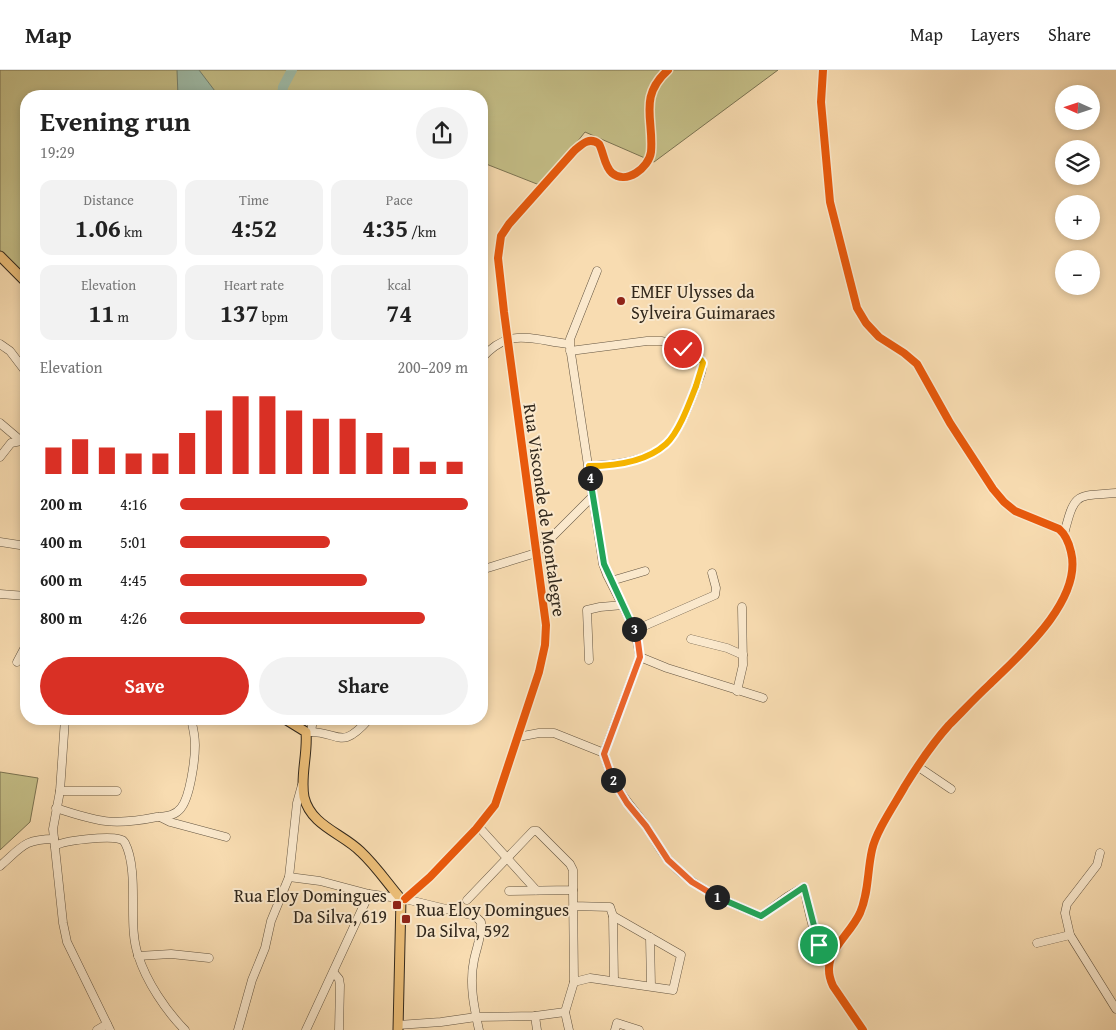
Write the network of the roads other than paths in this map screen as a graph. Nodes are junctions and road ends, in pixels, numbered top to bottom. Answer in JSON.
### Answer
{"nodes":[{"id":1,"x":668,"y":70,"type":"edge"},
{"id":2,"x":823,"y":70,"type":"edge"},
{"id":3,"x":0,"y":256,"type":"edge"},
{"id":4,"x":597,"y":271,"type":"dead end"},
{"id":5,"x":20,"y":276,"type":"edge"},
{"id":6,"x":508,"y":338,"type":"junction"},
{"id":7,"x":0,"y":344,"type":"edge"},
{"id":8,"x":570,"y":347,"type":"junction"},
{"id":9,"x":488,"y":352,"type":"edge"},
{"id":10,"x":20,"y":364,"type":"edge"},
{"id":11,"x":0,"y":423,"type":"edge"},
{"id":12,"x":20,"y":438,"type":"edge"},
{"id":13,"x":20,"y":441,"type":"edge"},
{"id":14,"x":0,"y":457,"type":"edge"},
{"id":15,"x":589,"y":466,"type":"junction"},
{"id":16,"x":1116,"y":493,"type":"edge"},
{"id":17,"x":592,"y":497,"type":"junction"},
{"id":18,"x":1064,"y":534,"type":"junction"},
{"id":19,"x":0,"y":542,"type":"edge"},
{"id":20,"x":20,"y":545,"type":"edge"},
{"id":21,"x":536,"y":553,"type":"junction"},
{"id":22,"x":488,"y":568,"type":"edge"},
{"id":23,"x":645,"y":571,"type":"dead end"},
{"id":24,"x":712,"y":573,"type":"dead end"},
{"id":25,"x":611,"y":581,"type":"junction"},
{"id":26,"x":0,"y":594,"type":"edge"},
{"id":27,"x":20,"y":596,"type":"edge"},
{"id":28,"x":623,"y":605,"type":"junction"},
{"id":29,"x":742,"y":607,"type":"dead end"},
{"id":30,"x":635,"y":630,"type":"junction"},
{"id":31,"x":691,"y":639,"type":"dead end"},
{"id":32,"x":20,"y":656,"type":"edge"},
{"id":33,"x":743,"y":656,"type":"junction"},
{"id":34,"x":640,"y":657,"type":"junction"},
{"id":35,"x":589,"y":660,"type":"dead end"},
{"id":36,"x":17,"y":662,"type":"dead end"},
{"id":37,"x":737,"y":691,"type":"junction"},
{"id":38,"x":763,"y":698,"type":"dead end"},
{"id":39,"x":65,"y":725,"type":"edge"},
{"id":40,"x":192,"y":725,"type":"edge"},
{"id":41,"x":296,"y":725,"type":"edge"},
{"id":42,"x":311,"y":725,"type":"edge"},
{"id":43,"x":363,"y":725,"type":"edge"},
{"id":44,"x":308,"y":732,"type":"junction"},
{"id":45,"x":518,"y":737,"type":"junction"},
{"id":46,"x":604,"y":754,"type":"junction"},
{"id":47,"x":918,"y":766,"type":"junction"},
{"id":48,"x":303,"y":784,"type":"junction"},
{"id":49,"x":951,"y":790,"type":"dead end"},
{"id":50,"x":60,"y":791,"type":"junction"},
{"id":51,"x":117,"y":791,"type":"dead end"},
{"id":52,"x":56,"y":808,"type":"junction"},
{"id":53,"x":160,"y":817,"type":"junction"},
{"id":54,"x":478,"y":826,"type":"junction"},
{"id":55,"x":226,"y":837,"type":"dead end"},
{"id":56,"x":55,"y":842,"type":"junction"},
{"id":57,"x":1100,"y":853,"type":"dead end"},
{"id":58,"x":507,"y":858,"type":"junction"},
{"id":59,"x":0,"y":866,"type":"edge"},
{"id":60,"x":289,"y":877,"type":"junction"},
{"id":61,"x":536,"y":890,"type":"junction"},
{"id":62,"x":573,"y":890,"type":"junction"},
{"id":63,"x":509,"y":891,"type":"dead end"},
{"id":64,"x":370,"y":894,"type":"junction"},
{"id":65,"x":403,"y":899,"type":"junction"},
{"id":66,"x":468,"y":900,"type":"dead end"},
{"id":67,"x":573,"y":906,"type":"junction"},
{"id":68,"x":613,"y":916,"type":"junction"},
{"id":69,"x":1070,"y":935,"type":"junction"},
{"id":70,"x":650,"y":937,"type":"junction"},
{"id":71,"x":1037,"y":943,"type":"dead end"},
{"id":72,"x":138,"y":956,"type":"junction"},
{"id":73,"x":209,"y":958,"type":"dead end"},
{"id":74,"x":829,"y":963,"type":"junction"},
{"id":75,"x":334,"y":973,"type":"junction"},
{"id":76,"x":614,"y":981,"type":"junction"},
{"id":77,"x":574,"y":982,"type":"junction"},
{"id":78,"x":651,"y":986,"type":"junction"},
{"id":79,"x":1116,"y":1008,"type":"edge"},
{"id":80,"x":565,"y":1012,"type":"junction"},
{"id":81,"x":535,"y":1016,"type":"junction"},
{"id":82,"x":476,"y":1017,"type":"junction"},
{"id":83,"x":108,"y":1027,"type":"edge"},
{"id":84,"x":398,"y":1027,"type":"edge"},
{"id":85,"x":97,"y":1030,"type":"edge"},
{"id":86,"x":185,"y":1030,"type":"edge"},
{"id":87,"x":238,"y":1030,"type":"edge"},
{"id":88,"x":306,"y":1030,"type":"edge"},
{"id":89,"x":339,"y":1030,"type":"edge"},
{"id":90,"x":479,"y":1030,"type":"edge"},
{"id":91,"x":537,"y":1030,"type":"edge"},
{"id":92,"x":569,"y":1030,"type":"edge"},
{"id":93,"x":615,"y":1030,"type":"edge"},
{"id":94,"x":639,"y":1030,"type":"edge"},
{"id":95,"x":863,"y":1030,"type":"edge"}],
"edges":[{"from":1,"to":6,"type":"street","name":"Rua Visconde de Montalegre"},
{"from":2,"to":18,"type":"street"},
{"from":3,"to":5,"type":"main road"},
{"from":4,"to":8,"type":"street"},
{"from":6,"to":8,"type":"street"},
{"from":6,"to":9,"type":"street"},
{"from":6,"to":21,"type":"street","name":"Rua Visconde de Montalegre"},
{"from":7,"to":10,"type":"street"},
{"from":8,"to":15,"type":"street"},
{"from":8,"to":15,"type":"street"},
{"from":11,"to":12,"type":"street"},
{"from":13,"to":14,"type":"street"},
{"from":15,"to":17,"type":"street"},
{"from":16,"to":18,"type":"street"},
{"from":17,"to":21,"type":"street"},
{"from":17,"to":25,"type":"street"},
{"from":18,"to":47,"type":"street"},
{"from":19,"to":20,"type":"street"},
{"from":21,"to":22,"type":"street"},
{"from":21,"to":45,"type":"street","name":"Rua Visconde de Montalegre"},
{"from":23,"to":25,"type":"street"},
{"from":24,"to":30,"type":"street"},
{"from":25,"to":28,"type":"street"},
{"from":26,"to":27,"type":"street"},
{"from":28,"to":30,"type":"street"},
{"from":28,"to":35,"type":"street"},
{"from":29,"to":33,"type":"street"},
{"from":30,"to":34,"type":"street"},
{"from":31,"to":33,"type":"street"},
{"from":32,"to":36,"type":"street"},
{"from":33,"to":37,"type":"street"},
{"from":34,"to":37,"type":"street"},
{"from":34,"to":46,"type":"street"},
{"from":37,"to":38,"type":"street"},
{"from":39,"to":50,"type":"street"},
{"from":40,"to":53,"type":"street"},
{"from":41,"to":44,"type":"main road"},
{"from":42,"to":44,"type":"street"},
{"from":43,"to":44,"type":"street"},
{"from":44,"to":48,"type":"main road"},
{"from":45,"to":46,"type":"street"},
{"from":45,"to":54,"type":"street","name":"Rua Visconde de Montalegre"},
{"from":46,"to":74,"type":"street"},
{"from":47,"to":49,"type":"street"},
{"from":47,"to":74,"type":"street"},
{"from":48,"to":60,"type":"street"},
{"from":48,"to":65,"type":"main road"},
{"from":50,"to":51,"type":"street"},
{"from":50,"to":52,"type":"street"},
{"from":52,"to":53,"type":"street"},
{"from":52,"to":56,"type":"street"},
{"from":53,"to":55,"type":"street"},
{"from":54,"to":58,"type":"street"},
{"from":54,"to":65,"type":"street","name":"Rua Visconde de Montalegre"},
{"from":56,"to":59,"type":"street"},
{"from":56,"to":72,"type":"street"},
{"from":56,"to":83,"type":"street"},
{"from":57,"to":69,"type":"street"},
{"from":58,"to":61,"type":"street"},
{"from":58,"to":62,"type":"street"},
{"from":58,"to":66,"type":"street"},
{"from":60,"to":64,"type":"street"},
{"from":60,"to":87,"type":"street"},
{"from":61,"to":62,"type":"street"},
{"from":61,"to":63,"type":"street"},
{"from":62,"to":67,"type":"street"},
{"from":64,"to":65,"type":"street"},
{"from":64,"to":75,"type":"street"},
{"from":65,"to":82,"type":"street"},
{"from":65,"to":84,"type":"main road"},
{"from":67,"to":68,"type":"street"},
{"from":67,"to":77,"type":"street"},
{"from":68,"to":70,"type":"street"},
{"from":68,"to":76,"type":"street"},
{"from":69,"to":71,"type":"street"},
{"from":69,"to":79,"type":"street"},
{"from":70,"to":78,"type":"street"},
{"from":70,"to":78,"type":"street"},
{"from":72,"to":73,"type":"street"},
{"from":72,"to":86,"type":"street"},
{"from":74,"to":95,"type":"street"},
{"from":75,"to":88,"type":"street"},
{"from":75,"to":89,"type":"street"},
{"from":76,"to":77,"type":"street"},
{"from":76,"to":78,"type":"street"},
{"from":77,"to":80,"type":"street"},
{"from":80,"to":81,"type":"street"},
{"from":80,"to":92,"type":"street"},
{"from":81,"to":82,"type":"street"},
{"from":81,"to":91,"type":"street"},
{"from":82,"to":84,"type":"street"},
{"from":82,"to":90,"type":"street"},
{"from":83,"to":85,"type":"street"},
{"from":93,"to":94,"type":"street"}]}
